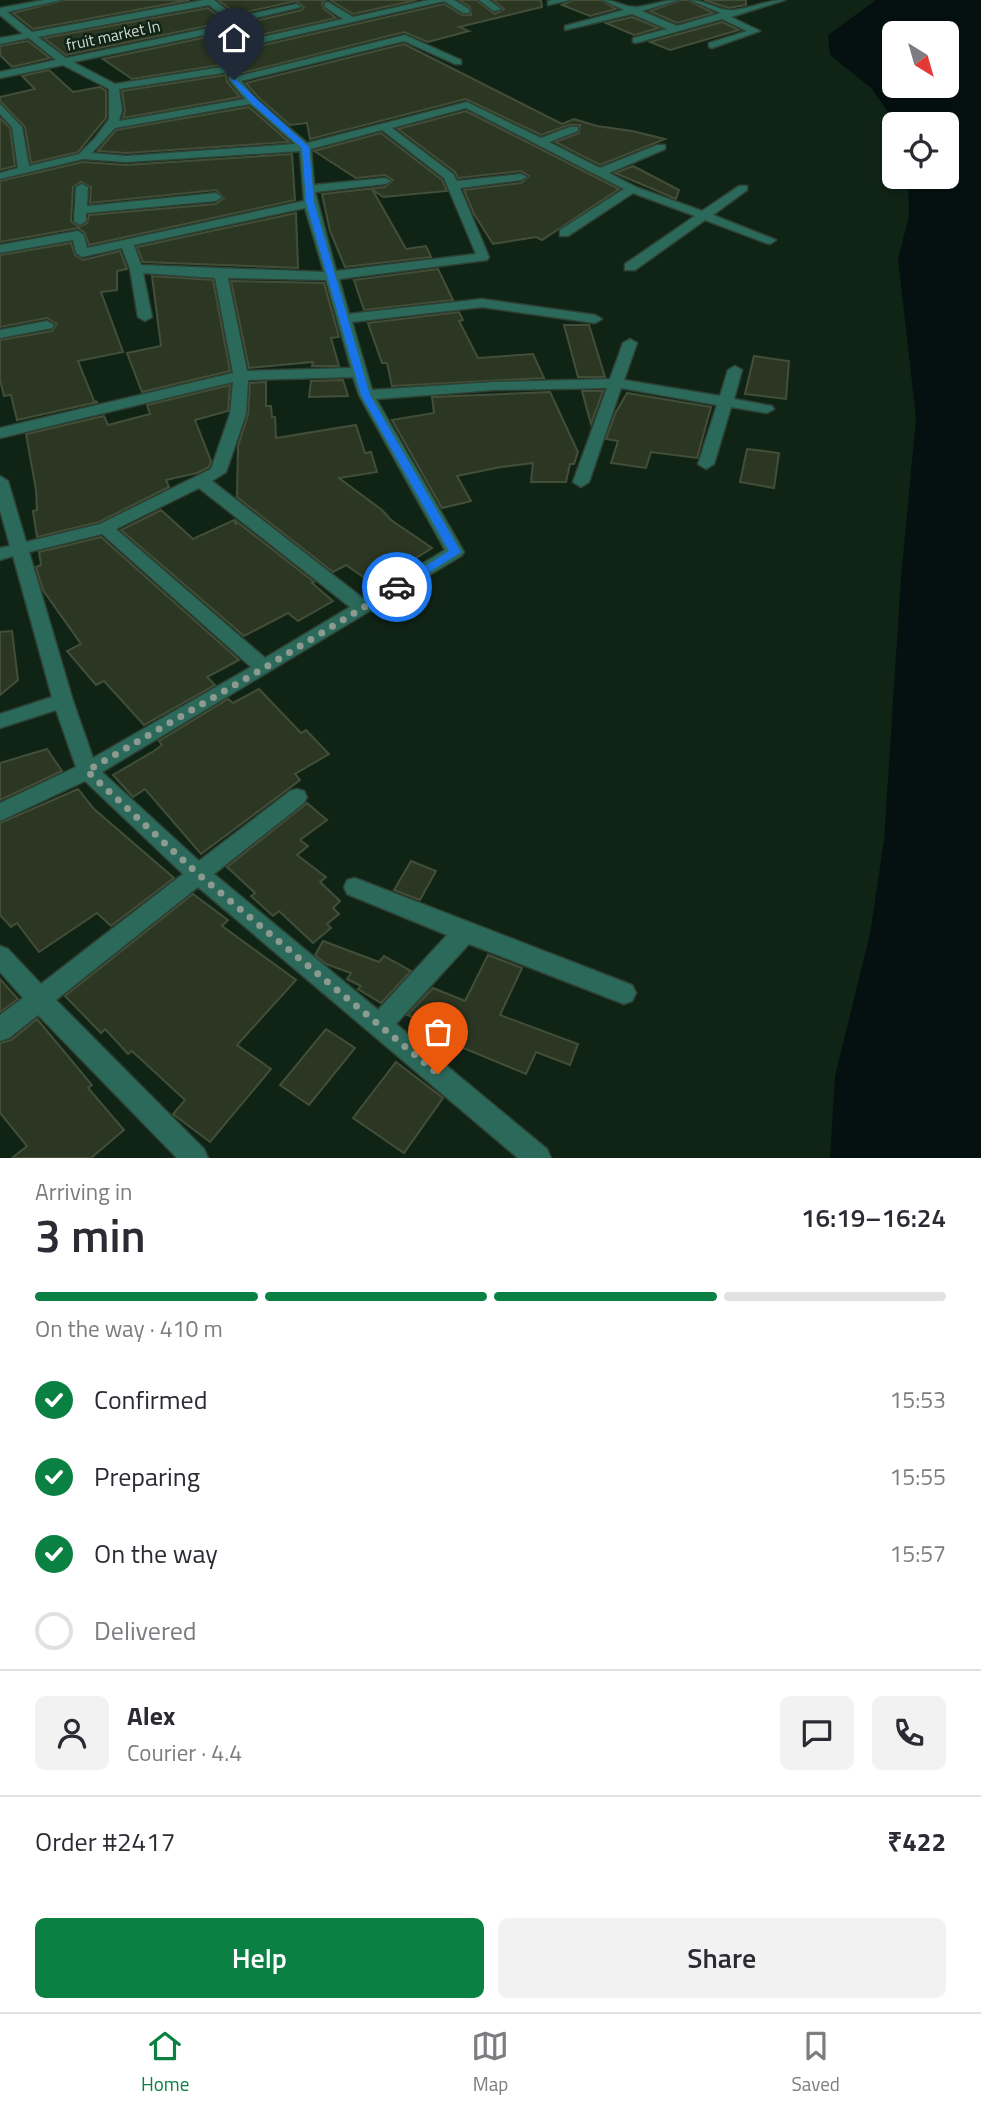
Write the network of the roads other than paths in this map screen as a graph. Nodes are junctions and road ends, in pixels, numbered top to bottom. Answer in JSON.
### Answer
{"nodes":[{"id":1,"x":58,"y":0,"type":"edge"},
{"id":2,"x":388,"y":0,"type":"edge"},
{"id":3,"x":441,"y":0,"type":"edge"},
{"id":4,"x":448,"y":0,"type":"edge"},
{"id":5,"x":483,"y":0,"type":"edge"},
{"id":6,"x":566,"y":0,"type":"edge"},
{"id":7,"x":607,"y":0,"type":"edge"},
{"id":8,"x":674,"y":0,"type":"edge"},
{"id":9,"x":694,"y":0,"type":"edge"},
{"id":10,"x":781,"y":0,"type":"edge"},
{"id":11,"x":208,"y":1,"type":"edge"},
{"id":12,"x":551,"y":4,"type":"dead end"},
{"id":13,"x":328,"y":5,"type":"dead end"},
{"id":14,"x":298,"y":7,"type":"dead end"},
{"id":15,"x":400,"y":8,"type":"junction"},
{"id":16,"x":497,"y":9,"type":"dead end"},
{"id":17,"x":466,"y":11,"type":"dead end"},
{"id":18,"x":632,"y":11,"type":"junction"},
{"id":19,"x":727,"y":15,"type":"junction"},
{"id":20,"x":351,"y":20,"type":"junction"},
{"id":21,"x":234,"y":23,"type":"junction"},
{"id":22,"x":568,"y":28,"type":"dead end"},
{"id":23,"x":676,"y":29,"type":"junction"},
{"id":24,"x":30,"y":35,"type":"junction"},
{"id":25,"x":636,"y":40,"type":"dead end"},
{"id":26,"x":0,"y":41,"type":"edge"},
{"id":27,"x":712,"y":45,"type":"dead end"},
{"id":28,"x":235,"y":46,"type":"junction"},
{"id":29,"x":63,"y":61,"type":"junction"},
{"id":30,"x":458,"y":62,"type":"dead end"},
{"id":31,"x":234,"y":74,"type":"junction"},
{"id":32,"x":0,"y":75,"type":"edge"},
{"id":33,"x":114,"y":87,"type":"junction"},
{"id":34,"x":252,"y":101,"type":"junction"},
{"id":35,"x":1,"y":109,"type":"edge"},
{"id":36,"x":114,"y":125,"type":"junction"},
{"id":37,"x":383,"y":126,"type":"junction"},
{"id":38,"x":574,"y":129,"type":"dead end"},
{"id":39,"x":538,"y":143,"type":"junction"},
{"id":40,"x":305,"y":147,"type":"junction"},
{"id":41,"x":661,"y":148,"type":"dead end"},
{"id":42,"x":83,"y":156,"type":"junction"},
{"id":43,"x":24,"y":170,"type":"junction"},
{"id":44,"x":598,"y":173,"type":"junction"},
{"id":45,"x":0,"y":176,"type":"edge"},
{"id":46,"x":521,"y":177,"type":"dead end"},
{"id":47,"x":386,"y":181,"type":"dead end"},
{"id":48,"x":452,"y":185,"type":"junction"},
{"id":49,"x":82,"y":187,"type":"dead end"},
{"id":50,"x":743,"y":188,"type":"dead end"},
{"id":51,"x":632,"y":189,"type":"junction"},
{"id":52,"x":309,"y":196,"type":"junction"},
{"id":53,"x":216,"y":197,"type":"dead end"},
{"id":54,"x":81,"y":210,"type":"junction"},
{"id":55,"x":701,"y":216,"type":"junction"},
{"id":56,"x":564,"y":233,"type":"dead end"},
{"id":57,"x":78,"y":235,"type":"junction"},
{"id":58,"x":770,"y":240,"type":"dead end"},
{"id":59,"x":127,"y":244,"type":"junction"},
{"id":60,"x":0,"y":249,"type":"edge"},
{"id":61,"x":630,"y":267,"type":"dead end"},
{"id":62,"x":136,"y":269,"type":"junction"},
{"id":63,"x":221,"y":274,"type":"junction"},
{"id":64,"x":331,"y":276,"type":"junction"},
{"id":65,"x":145,"y":317,"type":"dead end"},
{"id":66,"x":343,"y":319,"type":"junction"},
{"id":67,"x":595,"y":319,"type":"dead end"},
{"id":68,"x":47,"y":325,"type":"dead end"},
{"id":69,"x":0,"y":334,"type":"edge"},
{"id":70,"x":630,"y":343,"type":"dead end"},
{"id":71,"x":734,"y":370,"type":"dead end"},
{"id":72,"x":359,"y":372,"type":"junction"},
{"id":73,"x":241,"y":376,"type":"junction"},
{"id":74,"x":617,"y":383,"type":"junction"},
{"id":75,"x":366,"y":395,"type":"junction"},
{"id":76,"x":725,"y":402,"type":"junction"},
{"id":77,"x":767,"y":409,"type":"dead end"},
{"id":78,"x":0,"y":433,"type":"edge"},
{"id":79,"x":706,"y":464,"type":"dead end"},
{"id":80,"x":0,"y":481,"type":"edge"},
{"id":81,"x":201,"y":481,"type":"junction"},
{"id":82,"x":581,"y":482,"type":"dead end"},
{"id":83,"x":105,"y":528,"type":"junction"},
{"id":84,"x":9,"y":552,"type":"edge"},
{"id":85,"x":363,"y":608,"type":"junction"},
{"id":86,"x":264,"y":668,"type":"junction"},
{"id":87,"x":63,"y":701,"type":"junction"},
{"id":88,"x":0,"y":721,"type":"edge"},
{"id":89,"x":87,"y":771,"type":"junction"},
{"id":90,"x":297,"y":797,"type":"dead end"},
{"id":91,"x":0,"y":813,"type":"edge"},
{"id":92,"x":198,"y":874,"type":"junction"},
{"id":93,"x":355,"y":887,"type":"dead end"},
{"id":94,"x":466,"y":932,"type":"junction"},
{"id":95,"x":0,"y":956,"type":"edge"},
{"id":96,"x":624,"y":993,"type":"dead end"},
{"id":97,"x":39,"y":999,"type":"junction"},
{"id":98,"x":378,"y":1027,"type":"junction"},
{"id":99,"x":0,"y":1030,"type":"edge"},
{"id":100,"x":195,"y":1158,"type":"edge"},
{"id":101,"x":538,"y":1158,"type":"edge"}],
"edges":[{"from":1,"to":24,"type":"street"},
{"from":2,"to":15,"type":"street"},
{"from":3,"to":15,"type":"street"},
{"from":4,"to":17,"type":"street"},
{"from":5,"to":16,"type":"street"},
{"from":6,"to":12,"type":"street"},
{"from":7,"to":18,"type":"street"},
{"from":8,"to":18,"type":"street"},
{"from":9,"to":19,"type":"street"},
{"from":10,"to":19,"type":"street"},
{"from":11,"to":21,"type":"street"},
{"from":11,"to":24,"type":"street"},
{"from":13,"to":20,"type":"street"},
{"from":14,"to":21,"type":"street","name":"fruit market ln"},
{"from":15,"to":20,"type":"street"},
{"from":18,"to":22,"type":"street"},
{"from":18,"to":23,"type":"street"},
{"from":19,"to":23,"type":"street"},
{"from":19,"to":27,"type":"street"},
{"from":20,"to":28,"type":"street"},
{"from":21,"to":28,"type":"street"},
{"from":21,"to":29,"type":"street","name":"fruit market ln"},
{"from":23,"to":25,"type":"street"},
{"from":24,"to":26,"type":"street"},
{"from":24,"to":29,"type":"street"},
{"from":28,"to":31,"type":"street"},
{"from":29,"to":32,"type":"street","name":"fruit market ln"},
{"from":29,"to":33,"type":"street"},
{"from":30,"to":31,"type":"street"},
{"from":31,"to":33,"type":"street"},
{"from":31,"to":34,"type":"street"},
{"from":33,"to":36,"type":"street"},
{"from":34,"to":36,"type":"street"},
{"from":34,"to":40,"type":"street"},
{"from":35,"to":43,"type":"street"},
{"from":36,"to":42,"type":"street"},
{"from":37,"to":39,"type":"street"},
{"from":37,"to":40,"type":"street"},
{"from":37,"to":48,"type":"street"},
{"from":38,"to":39,"type":"street"},
{"from":39,"to":44,"type":"street"},
{"from":40,"to":42,"type":"street"},
{"from":40,"to":52,"type":"street"},
{"from":41,"to":44,"type":"street"},
{"from":42,"to":43,"type":"street"},
{"from":43,"to":45,"type":"street"},
{"from":44,"to":51,"type":"street"},
{"from":46,"to":48,"type":"street"},
{"from":47,"to":52,"type":"street"},
{"from":48,"to":64,"type":"street"},
{"from":49,"to":54,"type":"street"},
{"from":50,"to":55,"type":"street"},
{"from":51,"to":55,"type":"street"},
{"from":51,"to":56,"type":"street"},
{"from":52,"to":59,"type":"street"},
{"from":52,"to":64,"type":"street"},
{"from":53,"to":54,"type":"street"},
{"from":54,"to":57,"type":"street"},
{"from":55,"to":58,"type":"street"},
{"from":55,"to":61,"type":"street"},
{"from":57,"to":59,"type":"street"},
{"from":57,"to":60,"type":"street"},
{"from":59,"to":62,"type":"street"},
{"from":62,"to":63,"type":"street"},
{"from":62,"to":65,"type":"street"},
{"from":63,"to":64,"type":"street"},
{"from":63,"to":73,"type":"street"},
{"from":64,"to":66,"type":"street"},
{"from":66,"to":67,"type":"street"},
{"from":66,"to":72,"type":"street"},
{"from":68,"to":69,"type":"street"},
{"from":70,"to":74,"type":"street"},
{"from":71,"to":76,"type":"street"},
{"from":72,"to":73,"type":"street"},
{"from":72,"to":75,"type":"street"},
{"from":73,"to":78,"type":"street"},
{"from":73,"to":81,"type":"street"},
{"from":74,"to":75,"type":"street"},
{"from":74,"to":76,"type":"street"},
{"from":74,"to":82,"type":"street"},
{"from":75,"to":85,"type":"street"},
{"from":76,"to":77,"type":"street"},
{"from":76,"to":79,"type":"street"},
{"from":80,"to":84,"type":"street"},
{"from":81,"to":83,"type":"street"},
{"from":81,"to":85,"type":"street"},
{"from":83,"to":84,"type":"street"},
{"from":83,"to":86,"type":"street"},
{"from":84,"to":87,"type":"street"},
{"from":85,"to":86,"type":"street"},
{"from":86,"to":89,"type":"street"},
{"from":87,"to":88,"type":"street"},
{"from":87,"to":89,"type":"street"},
{"from":89,"to":91,"type":"street"},
{"from":89,"to":92,"type":"street"},
{"from":90,"to":92,"type":"street"},
{"from":92,"to":97,"type":"street"},
{"from":92,"to":98,"type":"street"},
{"from":93,"to":94,"type":"street"},
{"from":94,"to":96,"type":"street"},
{"from":94,"to":98,"type":"street"},
{"from":95,"to":97,"type":"street"},
{"from":97,"to":99,"type":"street"},
{"from":97,"to":100,"type":"street"},
{"from":98,"to":101,"type":"street"}]}
